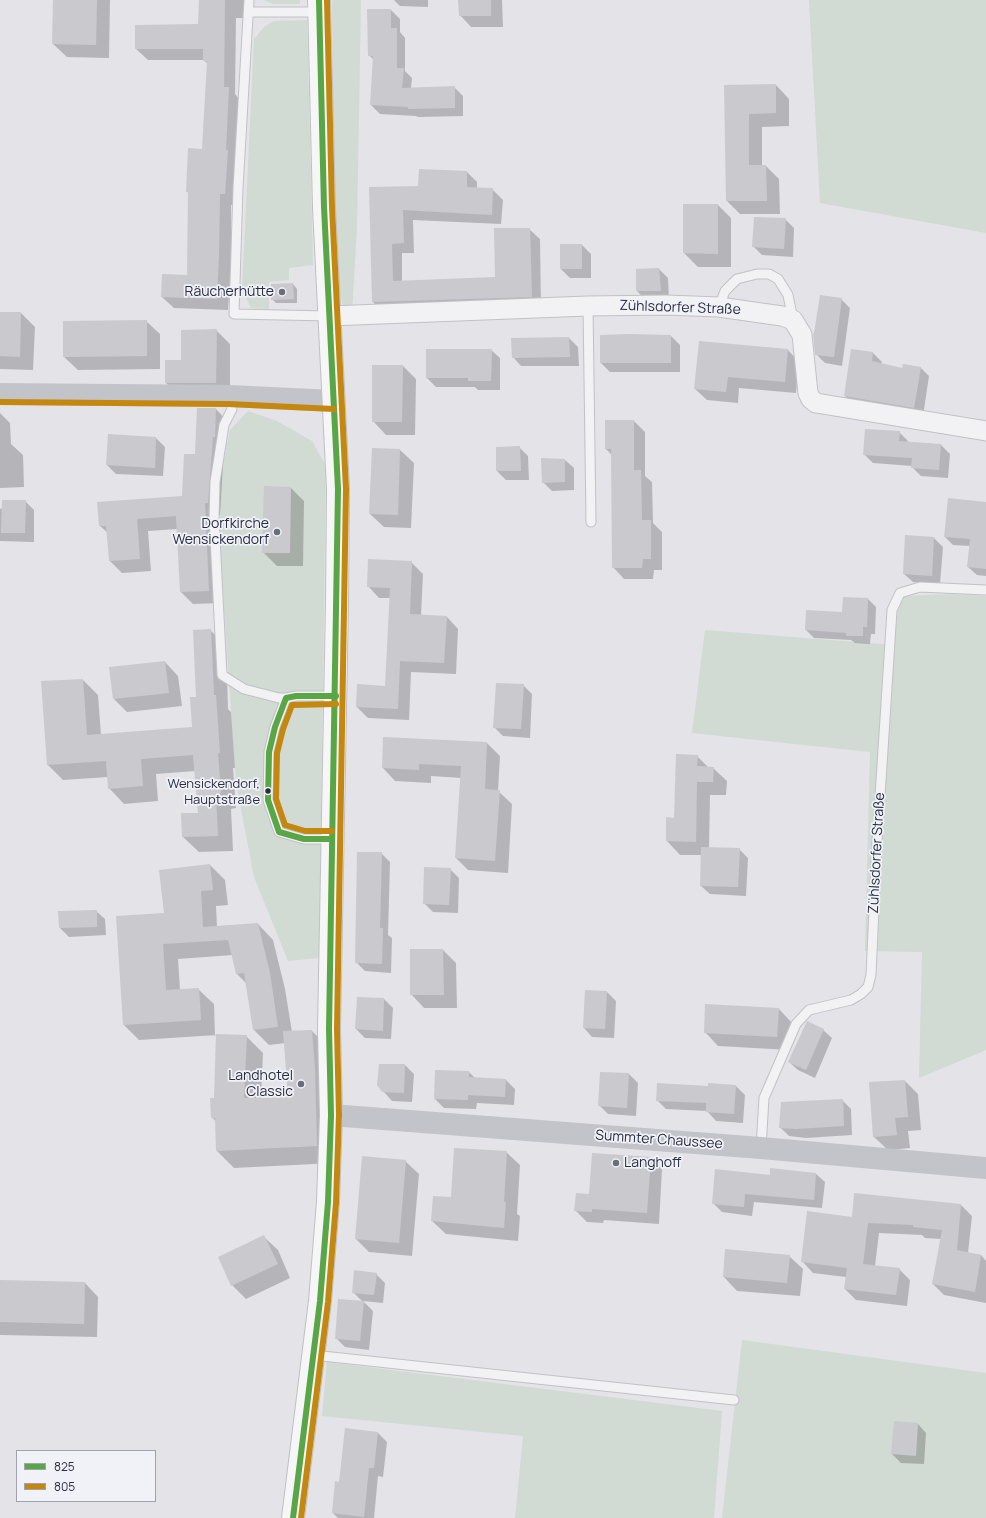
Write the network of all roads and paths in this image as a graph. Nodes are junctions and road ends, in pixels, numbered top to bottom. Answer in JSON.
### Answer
{"nodes":[{"id":1,"x":249,"y":0,"type":"edge"},
{"id":2,"x":320,"y":6,"type":"edge"},
{"id":3,"x":249,"y":12,"type":"junction"},
{"id":4,"x":588,"y":306,"type":"junction"},
{"id":5,"x":719,"y":307,"type":"junction"},
{"id":6,"x":329,"y":316,"type":"junction"},
{"id":7,"x":794,"y":320,"type":"junction"},
{"id":8,"x":0,"y":394,"type":"edge"},
{"id":9,"x":229,"y":396,"type":"junction"},
{"id":10,"x":334,"y":401,"type":"junction"},
{"id":11,"x":986,"y":431,"type":"edge"},
{"id":12,"x":591,"y":522,"type":"dead end"},
{"id":13,"x":986,"y":590,"type":"edge"},
{"id":14,"x":336,"y":696,"type":"junction"},
{"id":15,"x":286,"y":698,"type":"junction"},
{"id":16,"x":332,"y":840,"type":"junction"},
{"id":17,"x":331,"y":1115,"type":"junction"},
{"id":18,"x":761,"y":1148,"type":"junction"},
{"id":19,"x":986,"y":1168,"type":"edge"},
{"id":20,"x":313,"y":1355,"type":"junction"},
{"id":21,"x":734,"y":1400,"type":"dead end"},
{"id":22,"x":293,"y":1518,"type":"edge"}],
"edges":[{"from":1,"to":3,"type":"lane"},
{"from":2,"to":3,"type":"lane"},
{"from":2,"to":6,"type":"main road"},
{"from":3,"to":6,"type":"lane"},
{"from":4,"to":5,"type":"street","name":"Zühlsdorfer Straße"},
{"from":4,"to":6,"type":"street","name":"Zühlsdorfer Straße"},
{"from":4,"to":12,"type":"lane"},
{"from":5,"to":7,"type":"street","name":"Zühlsdorfer Straße"},
{"from":5,"to":7,"type":"lane"},
{"from":6,"to":10,"type":"main road"},
{"from":7,"to":11,"type":"street"},
{"from":8,"to":9,"type":"main road"},
{"from":9,"to":10,"type":"main road"},
{"from":9,"to":15,"type":"lane"},
{"from":10,"to":14,"type":"main road"},
{"from":13,"to":18,"type":"lane","name":"Zühlsdorfer Straße"},
{"from":14,"to":15,"type":"lane"},
{"from":14,"to":16,"type":"main road"},
{"from":15,"to":16,"type":"lane"},
{"from":16,"to":17,"type":"main road"},
{"from":17,"to":18,"type":"main road","name":"Summter Chaussee"},
{"from":17,"to":20,"type":"main road"},
{"from":18,"to":19,"type":"main road","name":"Summter Chaussee"},
{"from":20,"to":21,"type":"lane"},
{"from":20,"to":22,"type":"main road"}]}
